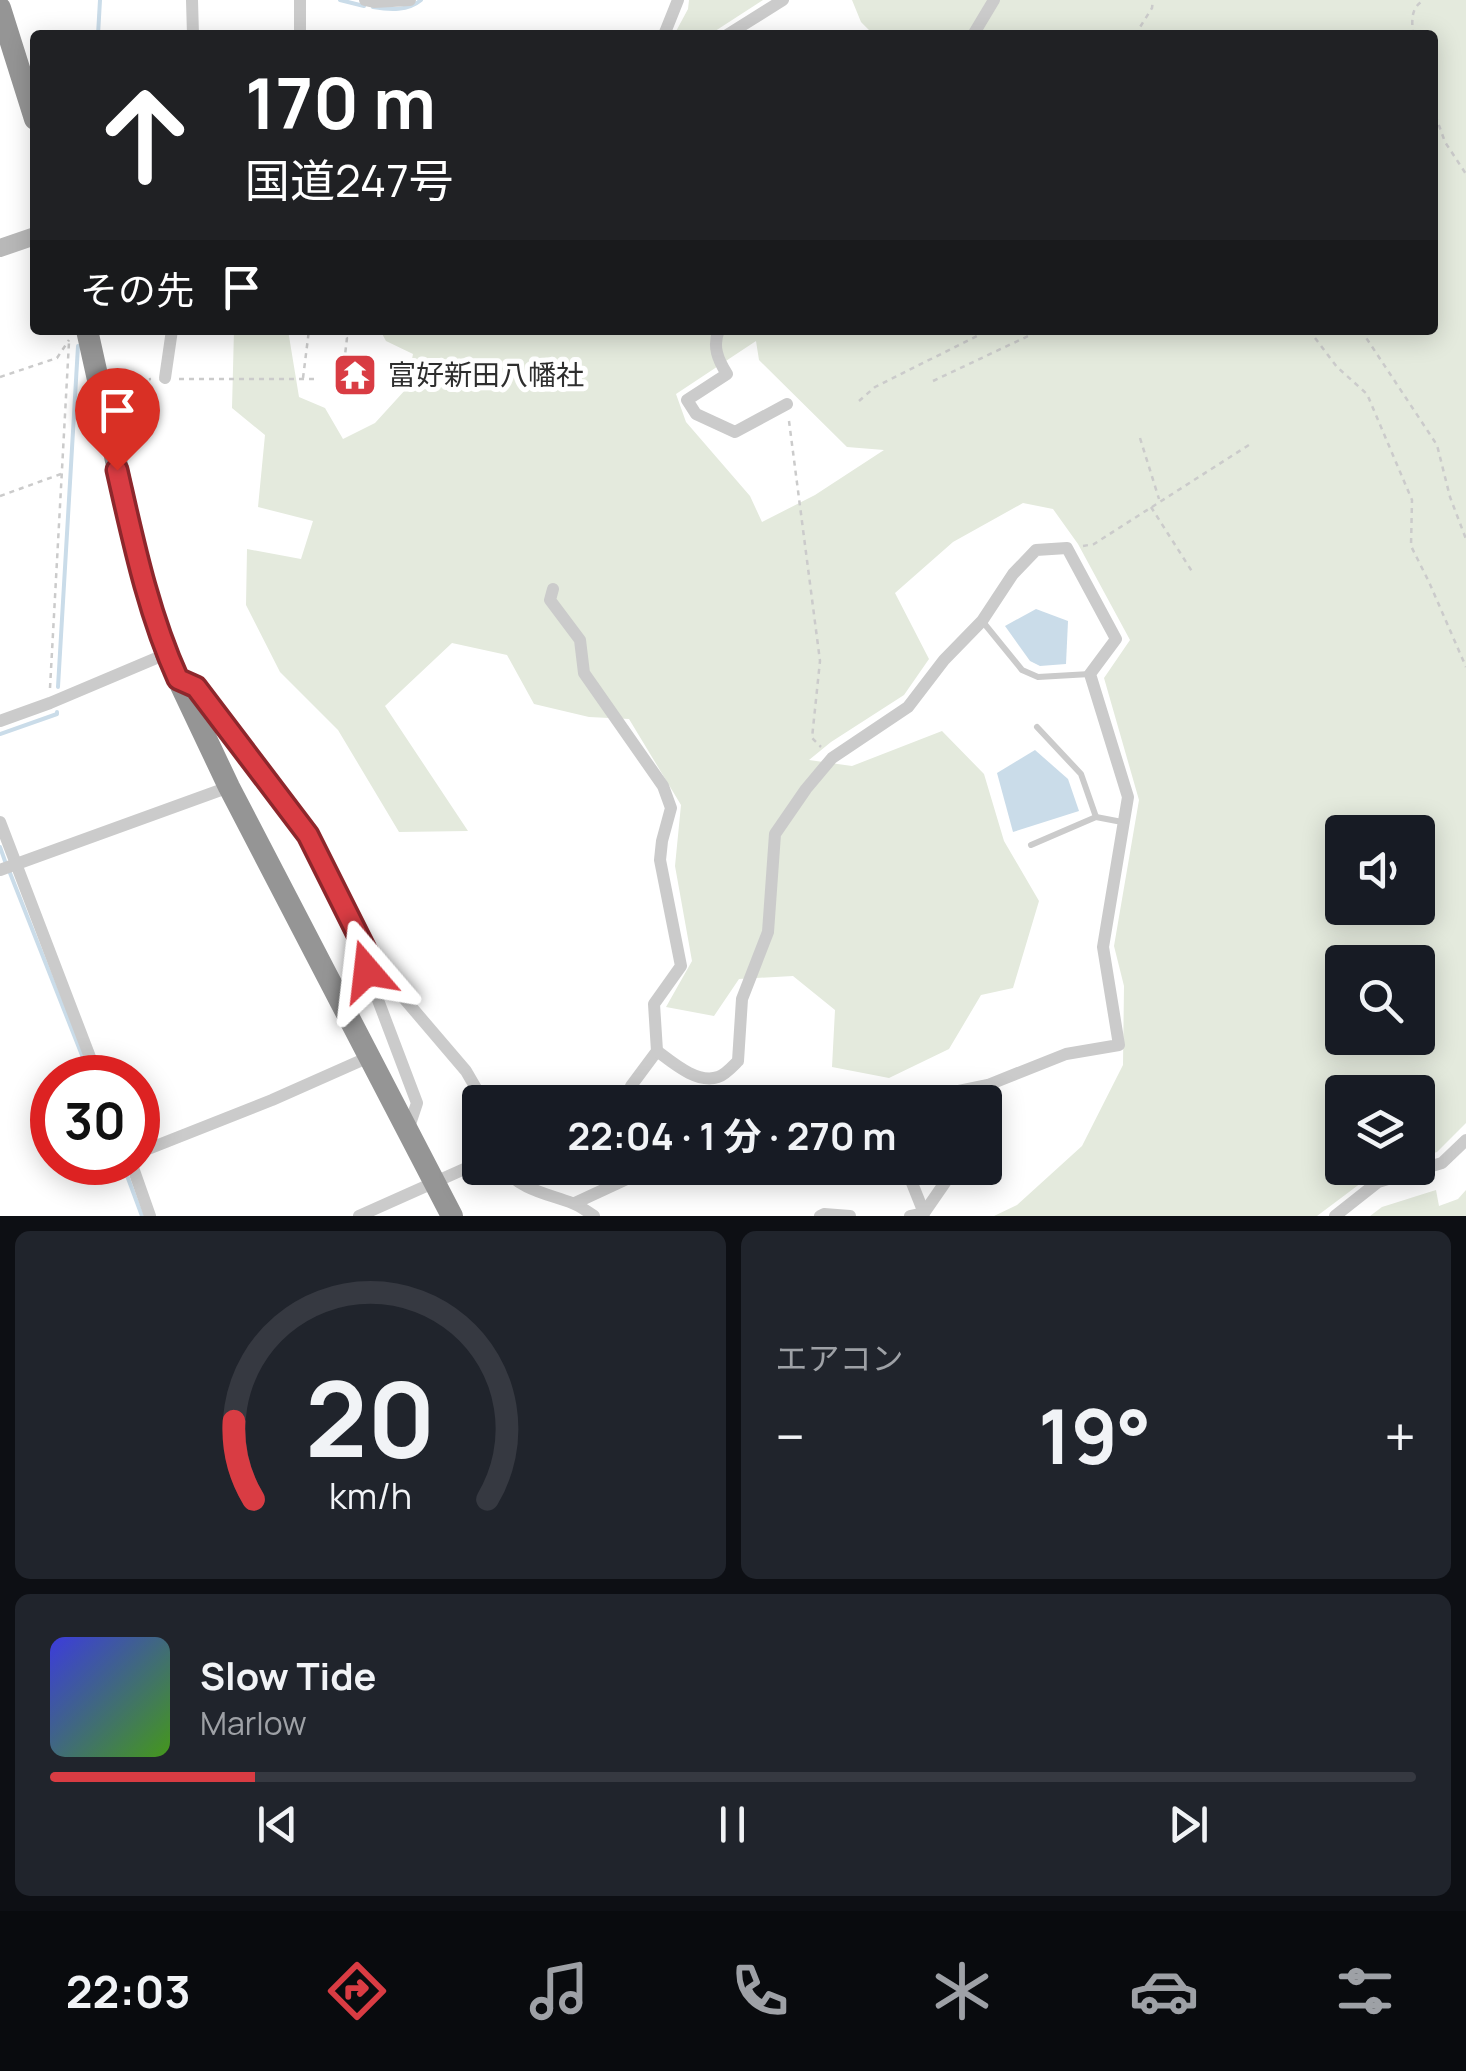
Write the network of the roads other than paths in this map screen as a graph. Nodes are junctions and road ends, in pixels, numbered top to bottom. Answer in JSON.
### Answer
{"nodes":[{"id":1,"x":192,"y":0,"type":"edge"},
{"id":2,"x":300,"y":0,"type":"edge"},
{"id":3,"x":365,"y":0,"type":"edge"},
{"id":4,"x":410,"y":0,"type":"edge"},
{"id":5,"x":678,"y":0,"type":"edge"},
{"id":6,"x":783,"y":0,"type":"edge"},
{"id":7,"x":994,"y":0,"type":"edge"},
{"id":8,"x":0,"y":8,"type":"edge"},
{"id":9,"x":193,"y":30,"type":"edge"},
{"id":10,"x":300,"y":30,"type":"edge"},
{"id":11,"x":666,"y":30,"type":"edge"},
{"id":12,"x":735,"y":30,"type":"edge"},
{"id":13,"x":976,"y":30,"type":"edge"},
{"id":14,"x":30,"y":103,"type":"edge"},
{"id":15,"x":30,"y":238,"type":"edge"},
{"id":16,"x":0,"y":248,"type":"edge"},
{"id":17,"x":78,"y":335,"type":"edge"},
{"id":18,"x":171,"y":335,"type":"edge"},
{"id":19,"x":716,"y":335,"type":"edge"},
{"id":20,"x":165,"y":378,"type":"road end"},
{"id":21,"x":787,"y":404,"type":"road end"},
{"id":22,"x":553,"y":589,"type":"dead end"},
{"id":23,"x":982,"y":621,"type":"junction"},
{"id":24,"x":166,"y":654,"type":"junction"},
{"id":25,"x":1090,"y":674,"type":"junction"},
{"id":26,"x":178,"y":679,"type":"junction"},
{"id":27,"x":0,"y":721,"type":"edge"},
{"id":28,"x":1037,"y":727,"type":"dead end"},
{"id":29,"x":229,"y":788,"type":"junction"},
{"id":30,"x":1096,"y":817,"type":"junction"},
{"id":31,"x":0,"y":822,"type":"edge"},
{"id":32,"x":1124,"y":822,"type":"junction"},
{"id":33,"x":1030,"y":845,"type":"dead end"},
{"id":34,"x":16,"y":864,"type":"junction"},
{"id":35,"x":0,"y":870,"type":"edge"},
{"id":36,"x":368,"y":955,"type":"junction"},
{"id":37,"x":657,"y":1052,"type":"junction"},
{"id":38,"x":89,"y":1055,"type":"edge"},
{"id":39,"x":369,"y":1057,"type":"junction"},
{"id":40,"x":474,"y":1085,"type":"edge"},
{"id":41,"x":632,"y":1085,"type":"edge"},
{"id":42,"x":984,"y":1085,"type":"edge"},
{"id":43,"x":408,"y":1130,"type":"junction"},
{"id":44,"x":1466,"y":1140,"type":"edge"},
{"id":45,"x":160,"y":1145,"type":"edge"},
{"id":46,"x":462,"y":1170,"type":"edge"},
{"id":47,"x":435,"y":1182,"type":"junction"},
{"id":48,"x":139,"y":1185,"type":"edge"},
{"id":49,"x":527,"y":1185,"type":"edge"},
{"id":50,"x":617,"y":1185,"type":"edge"},
{"id":51,"x":910,"y":1185,"type":"edge"},
{"id":52,"x":941,"y":1185,"type":"edge"},
{"id":53,"x":575,"y":1210,"type":"edge"},
{"id":54,"x":917,"y":1215,"type":"edge"},
{"id":55,"x":150,"y":1216,"type":"edge"},
{"id":56,"x":359,"y":1216,"type":"edge"},
{"id":57,"x":452,"y":1216,"type":"edge"},
{"id":58,"x":594,"y":1216,"type":"edge"},
{"id":59,"x":820,"y":1216,"type":"edge"},
{"id":60,"x":850,"y":1216,"type":"edge"},
{"id":61,"x":1335,"y":1216,"type":"edge"}],
"edges":[{"from":1,"to":9,"type":"street"},
{"from":2,"to":10,"type":"street"},
{"from":3,"to":4,"type":"street"},
{"from":5,"to":11,"type":"street"},
{"from":6,"to":12,"type":"street"},
{"from":7,"to":13,"type":"street"},
{"from":8,"to":14,"type":"highway"},
{"from":15,"to":16,"type":"main road"},
{"from":17,"to":24,"type":"highway"},
{"from":18,"to":20,"type":"street"},
{"from":19,"to":21,"type":"street"},
{"from":22,"to":37,"type":"street"},
{"from":23,"to":25,"type":"lane"},
{"from":23,"to":25,"type":"street"},
{"from":23,"to":37,"type":"street"},
{"from":24,"to":26,"type":"highway"},
{"from":24,"to":27,"type":"street"},
{"from":25,"to":32,"type":"street"},
{"from":26,"to":29,"type":"highway"},
{"from":26,"to":36,"type":"street"},
{"from":28,"to":30,"type":"lane"},
{"from":29,"to":34,"type":"street"},
{"from":29,"to":39,"type":"highway"},
{"from":30,"to":32,"type":"lane"},
{"from":30,"to":33,"type":"lane"},
{"from":31,"to":34,"type":"street"},
{"from":32,"to":42,"type":"street"},
{"from":34,"to":35,"type":"street"},
{"from":34,"to":38,"type":"street"},
{"from":36,"to":40,"type":"street"},
{"from":36,"to":43,"type":"street"},
{"from":37,"to":41,"type":"street"},
{"from":39,"to":43,"type":"highway"},
{"from":39,"to":45,"type":"street"},
{"from":43,"to":47,"type":"highway"},
{"from":44,"to":61,"type":"street"},
{"from":46,"to":47,"type":"street"},
{"from":47,"to":56,"type":"street"},
{"from":47,"to":57,"type":"highway"},
{"from":48,"to":55,"type":"street"},
{"from":49,"to":53,"type":"street"},
{"from":50,"to":53,"type":"street"},
{"from":51,"to":54,"type":"street"},
{"from":52,"to":54,"type":"street"},
{"from":53,"to":58,"type":"street"},
{"from":59,"to":60,"type":"street"}]}
